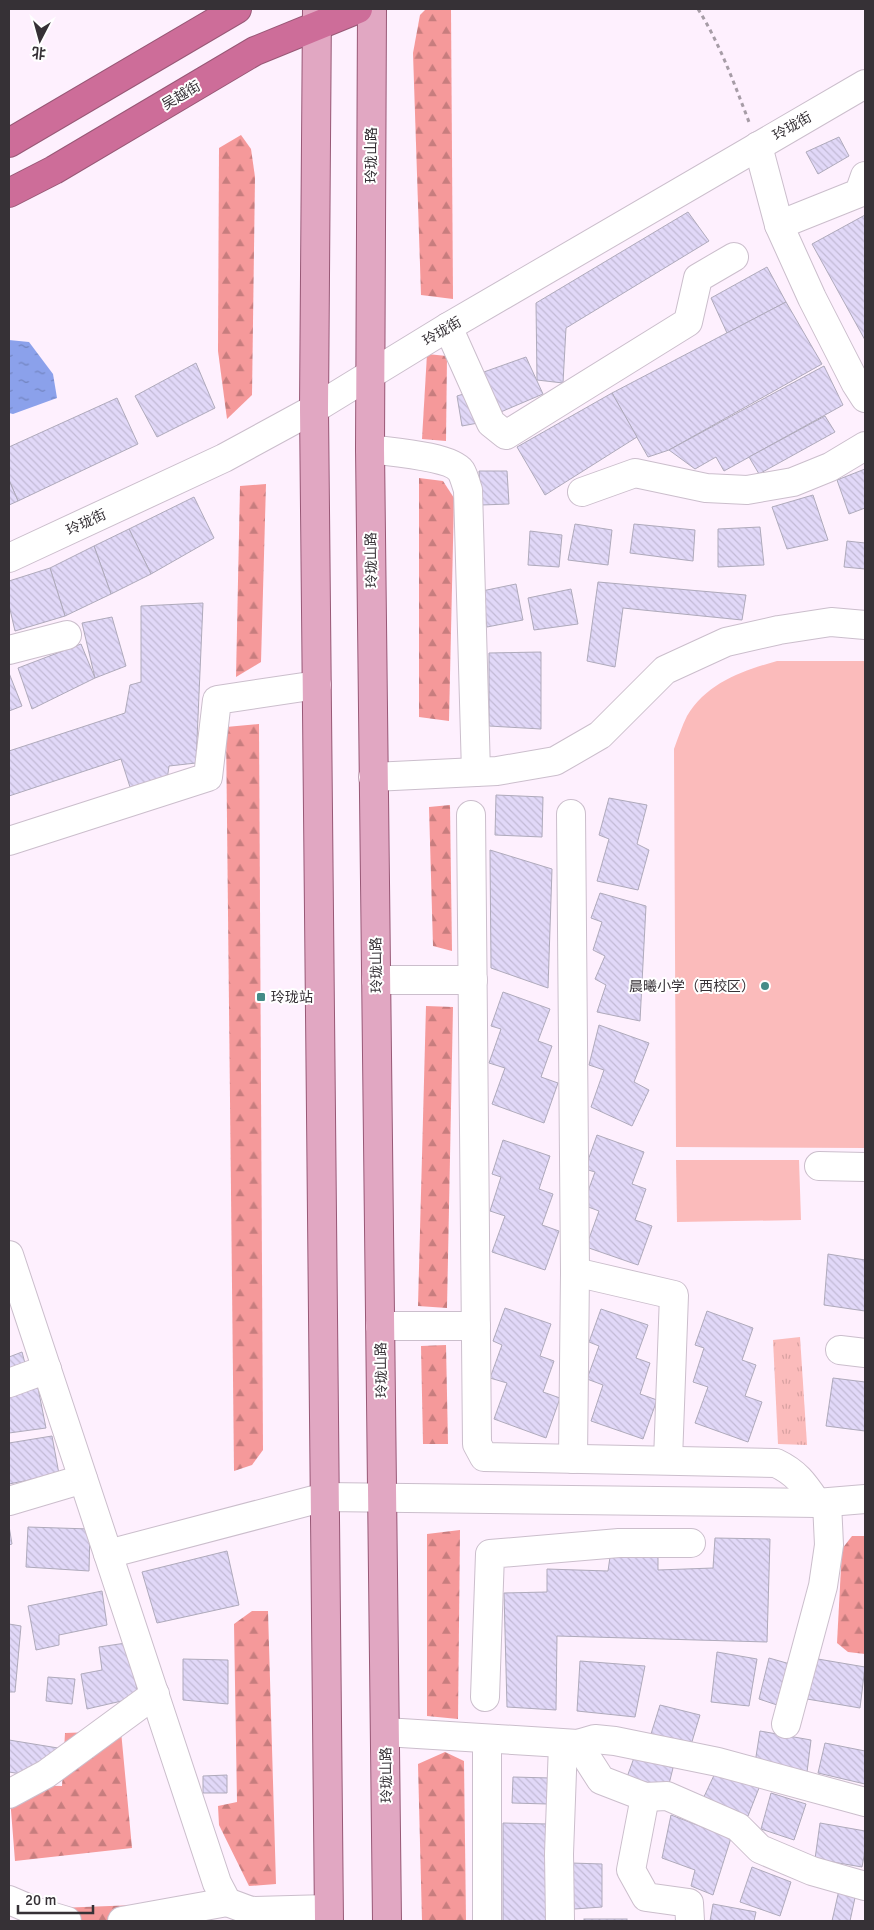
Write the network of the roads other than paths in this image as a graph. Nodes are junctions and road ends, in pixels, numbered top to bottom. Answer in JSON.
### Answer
{"nodes":[{"id":1,"x":237,"y":9,"type":"edge"},
{"id":2,"x":358,"y":9,"type":"edge"},
{"id":3,"x":372,"y":9,"type":"edge"},
{"id":4,"x":317,"y":17,"type":"edge"},
{"id":5,"x":865,"y":84,"type":"edge"},
{"id":6,"x":9,"y":143,"type":"edge"},
{"id":7,"x":758,"y":146,"type":"junction"},
{"id":8,"x":865,"y":176,"type":"edge"},
{"id":9,"x":9,"y":193,"type":"edge"},
{"id":10,"x":779,"y":225,"type":"junction"},
{"id":11,"x":734,"y":257,"type":"dead end"},
{"id":12,"x":448,"y":328,"type":"junction"},
{"id":13,"x":370,"y":374,"type":"junction"},
{"id":14,"x":865,"y":398,"type":"edge"},
{"id":15,"x":314,"y":409,"type":"junction"},
{"id":16,"x":865,"y":446,"type":"edge"},
{"id":17,"x":370,"y":449,"type":"junction"},
{"id":18,"x":582,"y":492,"type":"dead end"},
{"id":19,"x":9,"y":558,"type":"edge"},
{"id":20,"x":865,"y":625,"type":"edge"},
{"id":21,"x":67,"y":635,"type":"dead end"},
{"id":22,"x":9,"y":650,"type":"edge"},
{"id":23,"x":317,"y":685,"type":"junction"},
{"id":24,"x":476,"y":772,"type":"junction"},
{"id":25,"x":374,"y":777,"type":"junction"},
{"id":26,"x":572,"y":814,"type":"dead end"},
{"id":27,"x":471,"y":815,"type":"dead end"},
{"id":28,"x":9,"y":841,"type":"edge"},
{"id":29,"x":376,"y":980,"type":"junction"},
{"id":30,"x":473,"y":980,"type":"junction"},
{"id":31,"x":818,"y":1166,"type":"dead end"},
{"id":32,"x":865,"y":1167,"type":"edge"},
{"id":33,"x":9,"y":1255,"type":"edge"},
{"id":34,"x":575,"y":1272,"type":"junction"},
{"id":35,"x":380,"y":1326,"type":"junction"},
{"id":36,"x":476,"y":1326,"type":"junction"},
{"id":37,"x":47,"y":1369,"type":"junction"},
{"id":38,"x":9,"y":1383,"type":"edge"},
{"id":39,"x":573,"y":1459,"type":"junction"},
{"id":40,"x":668,"y":1460,"type":"junction"},
{"id":41,"x":83,"y":1479,"type":"junction"},
{"id":42,"x":325,"y":1497,"type":"junction"},
{"id":43,"x":382,"y":1499,"type":"junction"},
{"id":44,"x":865,"y":1499,"type":"edge"},
{"id":45,"x":9,"y":1501,"type":"edge"},
{"id":46,"x":617,"y":1501,"type":"junction"},
{"id":47,"x":822,"y":1503,"type":"junction"},
{"id":48,"x":619,"y":1543,"type":"junction"},
{"id":49,"x":691,"y":1543,"type":"dead end"},
{"id":50,"x":108,"y":1554,"type":"junction"},
{"id":51,"x":155,"y":1694,"type":"junction"},
{"id":52,"x":485,"y":1697,"type":"dead end"},
{"id":53,"x":786,"y":1724,"type":"dead end"},
{"id":54,"x":385,"y":1732,"type":"junction"},
{"id":55,"x":487,"y":1739,"type":"junction"},
{"id":56,"x":570,"y":1744,"type":"junction"},
{"id":57,"x":9,"y":1794,"type":"edge"},
{"id":58,"x":645,"y":1797,"type":"junction"},
{"id":59,"x":865,"y":1802,"type":"edge"},
{"id":60,"x":865,"y":1886,"type":"edge"},
{"id":61,"x":9,"y":1900,"type":"edge"},
{"id":62,"x":227,"y":1902,"type":"junction"},
{"id":63,"x":329,"y":1915,"type":"edge"},
{"id":64,"x":66,"y":1921,"type":"edge"},
{"id":65,"x":122,"y":1921,"type":"edge"},
{"id":66,"x":387,"y":1921,"type":"edge"},
{"id":67,"x":487,"y":1921,"type":"edge"},
{"id":68,"x":560,"y":1921,"type":"edge"},
{"id":69,"x":690,"y":1921,"type":"edge"}],
"edges":[{"from":1,"to":6,"type":"highway"},
{"from":2,"to":4,"type":"highway","name":"吴越街"},
{"from":3,"to":13,"type":"main road","name":"玲珑山路"},
{"from":4,"to":9,"type":"highway","name":"吴越街"},
{"from":4,"to":15,"type":"main road"},
{"from":5,"to":7,"type":"street","name":"玲珑街"},
{"from":7,"to":10,"type":"street"},
{"from":7,"to":12,"type":"street","name":"玲珑街"},
{"from":8,"to":10,"type":"street"},
{"from":10,"to":14,"type":"street"},
{"from":11,"to":12,"type":"street"},
{"from":12,"to":13,"type":"street","name":"玲珑街"},
{"from":13,"to":15,"type":"street","name":"玲珑街"},
{"from":13,"to":17,"type":"main road","name":"玲珑山路"},
{"from":15,"to":19,"type":"street","name":"玲珑街"},
{"from":15,"to":23,"type":"main road"},
{"from":16,"to":18,"type":"street"},
{"from":17,"to":24,"type":"street"},
{"from":17,"to":25,"type":"main road","name":"玲珑山路"},
{"from":20,"to":24,"type":"street"},
{"from":21,"to":22,"type":"street"},
{"from":23,"to":28,"type":"street"},
{"from":23,"to":42,"type":"main road"},
{"from":24,"to":25,"type":"street"},
{"from":25,"to":29,"type":"main road","name":"玲珑山路"},
{"from":26,"to":34,"type":"street"},
{"from":27,"to":30,"type":"street"},
{"from":29,"to":30,"type":"street"},
{"from":29,"to":35,"type":"main road","name":"玲珑山路"},
{"from":30,"to":36,"type":"street"},
{"from":31,"to":32,"type":"street"},
{"from":33,"to":37,"type":"street"},
{"from":34,"to":39,"type":"street"},
{"from":34,"to":40,"type":"street"},
{"from":35,"to":36,"type":"street"},
{"from":35,"to":43,"type":"main road","name":"玲珑山路"},
{"from":36,"to":39,"type":"street"},
{"from":37,"to":38,"type":"street"},
{"from":37,"to":41,"type":"street"},
{"from":39,"to":40,"type":"street"},
{"from":40,"to":47,"type":"street"},
{"from":41,"to":45,"type":"street"},
{"from":41,"to":50,"type":"street"},
{"from":42,"to":43,"type":"street"},
{"from":42,"to":50,"type":"street"},
{"from":42,"to":63,"type":"main road"},
{"from":43,"to":46,"type":"street"},
{"from":43,"to":54,"type":"main road","name":"玲珑山路"},
{"from":44,"to":47,"type":"street"},
{"from":46,"to":47,"type":"street"},
{"from":46,"to":48,"type":"street"},
{"from":47,"to":53,"type":"street"},
{"from":48,"to":49,"type":"street"},
{"from":48,"to":52,"type":"street"},
{"from":50,"to":51,"type":"street"},
{"from":51,"to":57,"type":"street"},
{"from":51,"to":62,"type":"street"},
{"from":54,"to":55,"type":"street"},
{"from":54,"to":66,"type":"main road","name":"玲珑山路"},
{"from":55,"to":56,"type":"street"},
{"from":55,"to":67,"type":"street"},
{"from":56,"to":58,"type":"street"},
{"from":56,"to":59,"type":"street"},
{"from":56,"to":68,"type":"street"},
{"from":58,"to":60,"type":"street"},
{"from":58,"to":69,"type":"street"},
{"from":61,"to":64,"type":"street"},
{"from":62,"to":63,"type":"street"},
{"from":62,"to":65,"type":"street"}]}
